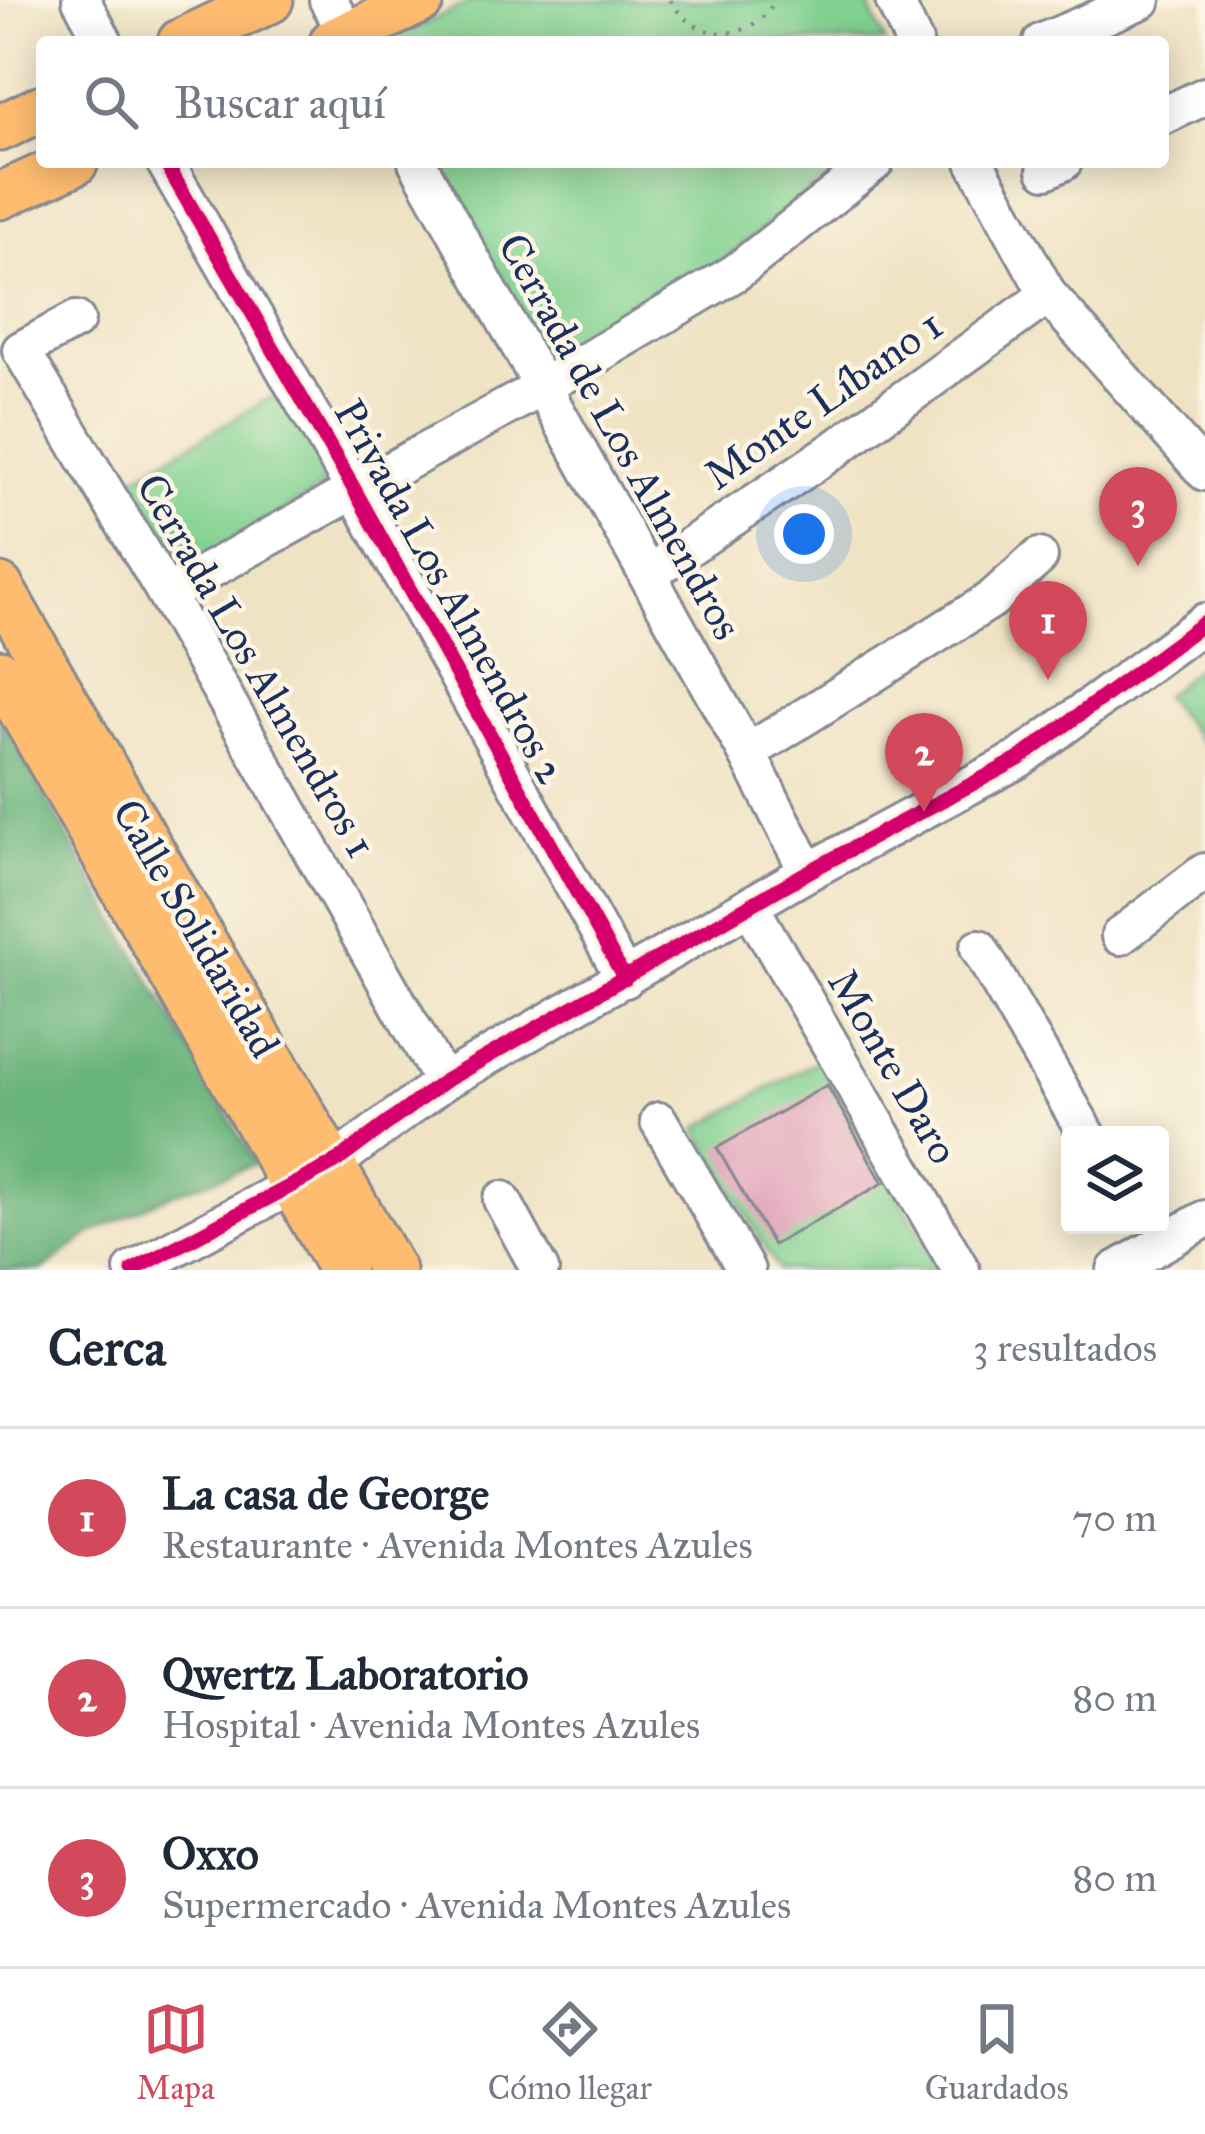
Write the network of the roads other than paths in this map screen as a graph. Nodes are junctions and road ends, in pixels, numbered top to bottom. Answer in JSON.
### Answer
{"nodes":[{"id":1,"x":81,"y":0,"type":"edge"},
{"id":2,"x":271,"y":0,"type":"edge"},
{"id":3,"x":421,"y":0,"type":"edge"},
{"id":4,"x":894,"y":0,"type":"edge"},
{"id":5,"x":1142,"y":0,"type":"edge"},
{"id":6,"x":340,"y":30,"type":"edge"},
{"id":7,"x":101,"y":36,"type":"edge"},
{"id":8,"x":194,"y":36,"type":"edge"},
{"id":9,"x":911,"y":36,"type":"edge"},
{"id":10,"x":1056,"y":36,"type":"edge"},
{"id":11,"x":1205,"y":96,"type":"edge"},
{"id":12,"x":36,"y":111,"type":"edge"},
{"id":13,"x":1169,"y":113,"type":"edge"},
{"id":14,"x":0,"y":128,"type":"edge"},
{"id":15,"x":62,"y":168,"type":"edge"},
{"id":16,"x":169,"y":168,"type":"edge"},
{"id":17,"x":420,"y":168,"type":"edge"},
{"id":18,"x":867,"y":168,"type":"edge"},
{"id":19,"x":978,"y":168,"type":"edge"},
{"id":20,"x":0,"y":196,"type":"edge"},
{"id":21,"x":1048,"y":295,"type":"junction"},
{"id":22,"x":76,"y":320,"type":"dead end"},
{"id":23,"x":541,"y":388,"type":"junction"},
{"id":24,"x":1200,"y":459,"type":"edge"},
{"id":25,"x":354,"y":489,"type":"junction"},
{"id":26,"x":1040,"y":556,"type":"dead end"},
{"id":27,"x":647,"y":575,"type":"junction"},
{"id":28,"x":0,"y":587,"type":"edge"},
{"id":29,"x":166,"y":594,"type":"junction"},
{"id":30,"x":1205,"y":622,"type":"edge"},
{"id":31,"x":0,"y":673,"type":"edge"},
{"id":32,"x":747,"y":753,"type":"junction"},
{"id":33,"x":808,"y":872,"type":"junction"},
{"id":34,"x":1205,"y":872,"type":"edge"},
{"id":35,"x":750,"y":906,"type":"junction"},
{"id":36,"x":1120,"y":936,"type":"dead end"},
{"id":37,"x":979,"y":948,"type":"dead end"},
{"id":38,"x":625,"y":979,"type":"junction"},
{"id":39,"x":442,"y":1082,"type":"junction"},
{"id":40,"x":659,"y":1121,"type":"dead end"},
{"id":41,"x":1082,"y":1126,"type":"edge"},
{"id":42,"x":315,"y":1174,"type":"junction"},
{"id":43,"x":502,"y":1200,"type":"dead end"},
{"id":44,"x":1205,"y":1219,"type":"edge"},
{"id":45,"x":1146,"y":1237,"type":"edge"},
{"id":46,"x":133,"y":1270,"type":"edge"},
{"id":47,"x":342,"y":1270,"type":"edge"},
{"id":48,"x":392,"y":1270,"type":"edge"},
{"id":49,"x":540,"y":1270,"type":"edge"},
{"id":50,"x":746,"y":1270,"type":"edge"},
{"id":51,"x":961,"y":1270,"type":"edge"},
{"id":52,"x":1116,"y":1270,"type":"edge"}],
"edges":[{"from":1,"to":7,"type":"street"},
{"from":2,"to":8,"type":"main road"},
{"from":3,"to":6,"type":"main road"},
{"from":4,"to":9,"type":"street"},
{"from":5,"to":10,"type":"street"},
{"from":11,"to":13,"type":"street"},
{"from":12,"to":14,"type":"main road"},
{"from":15,"to":20,"type":"main road"},
{"from":16,"to":25,"type":"street","name":"Privada Los Almendros 2"},
{"from":17,"to":23,"type":"street","name":"Cerrada de Los Almendros"},
{"from":18,"to":23,"type":"street"},
{"from":19,"to":21,"type":"street"},
{"from":21,"to":24,"type":"street"},
{"from":21,"to":27,"type":"street","name":"Monte Líbano 1"},
{"from":22,"to":29,"type":"street","name":"Cerrada Los Almendros 1"},
{"from":23,"to":25,"type":"street"},
{"from":23,"to":27,"type":"street","name":"Cerrada de Los Almendros"},
{"from":25,"to":29,"type":"street"},
{"from":25,"to":38,"type":"street","name":"Privada Los Almendros 2"},
{"from":26,"to":32,"type":"street"},
{"from":27,"to":32,"type":"street","name":"Cerrada de Los Almendros"},
{"from":28,"to":42,"type":"main road","name":"Calle Solidaridad"},
{"from":29,"to":39,"type":"street","name":"Cerrada Los Almendros 1"},
{"from":30,"to":33,"type":"street"},
{"from":31,"to":42,"type":"main road","name":"Calle Solidaridad"},
{"from":32,"to":33,"type":"street","name":"Cerrada de Los Almendros"},
{"from":33,"to":35,"type":"street"},
{"from":34,"to":36,"type":"street"},
{"from":35,"to":38,"type":"street"},
{"from":35,"to":51,"type":"street","name":"Monte Daro"},
{"from":37,"to":41,"type":"street"},
{"from":38,"to":39,"type":"street"},
{"from":39,"to":42,"type":"street"},
{"from":40,"to":50,"type":"street"},
{"from":42,"to":46,"type":"street"},
{"from":42,"to":47,"type":"main road","name":"Calle Solidaridad"},
{"from":42,"to":48,"type":"main road","name":"Calle Solidaridad"},
{"from":43,"to":49,"type":"street"},
{"from":44,"to":45,"type":"street"},
{"from":45,"to":52,"type":"street"}]}
